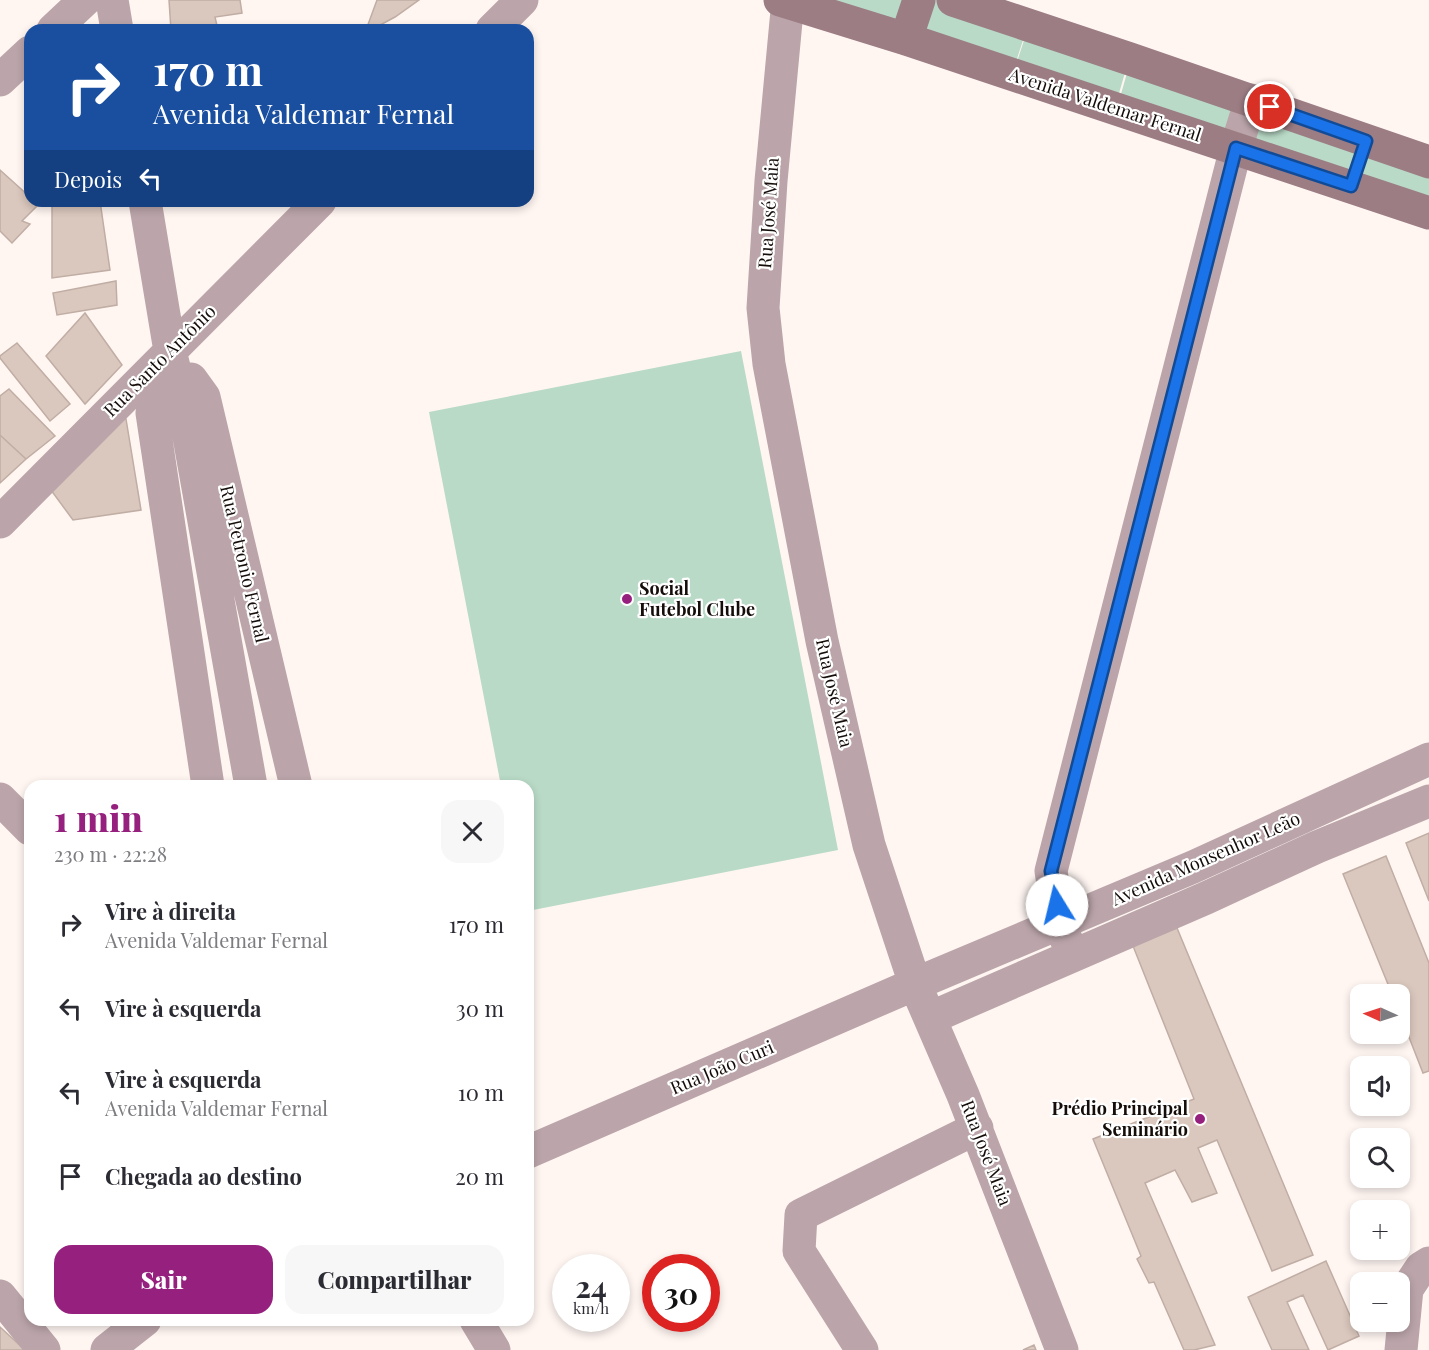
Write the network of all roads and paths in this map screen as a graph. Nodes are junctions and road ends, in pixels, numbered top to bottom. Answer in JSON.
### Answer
{"nodes":[{"id":1,"x":85,"y":0,"type":"edge"},
{"id":2,"x":112,"y":0,"type":"edge"},
{"id":3,"x":522,"y":0,"type":"edge"},
{"id":4,"x":919,"y":0,"type":"edge"},
{"id":5,"x":953,"y":0,"type":"edge"},
{"id":6,"x":785,"y":1,"type":"edge"},
{"id":7,"x":59,"y":24,"type":"edge"},
{"id":8,"x":116,"y":24,"type":"edge"},
{"id":9,"x":498,"y":24,"type":"edge"},
{"id":10,"x":1028,"y":24,"type":"junction"},
{"id":11,"x":906,"y":39,"type":"junction"},
{"id":12,"x":24,"y":58,"type":"edge"},
{"id":13,"x":1130,"y":59,"type":"junction"},
{"id":14,"x":1012,"y":74,"type":"junction"},
{"id":15,"x":0,"y":80,"type":"edge"},
{"id":16,"x":1251,"y":100,"type":"junction"},
{"id":17,"x":1116,"y":108,"type":"junction"},
{"id":18,"x":1366,"y":141,"type":"junction"},
{"id":19,"x":1236,"y":148,"type":"junction"},
{"id":20,"x":1429,"y":162,"type":"edge"},
{"id":21,"x":1351,"y":186,"type":"junction"},
{"id":22,"x":146,"y":207,"type":"edge"},
{"id":23,"x":314,"y":207,"type":"edge"},
{"id":24,"x":1429,"y":213,"type":"edge"},
{"id":25,"x":170,"y":351,"type":"junction"},
{"id":26,"x":0,"y":522,"type":"edge"},
{"id":27,"x":203,"y":745,"type":"junction"},
{"id":28,"x":1429,"y":759,"type":"edge"},
{"id":29,"x":207,"y":780,"type":"edge"},
{"id":30,"x":224,"y":780,"type":"edge"},
{"id":31,"x":250,"y":780,"type":"edge"},
{"id":32,"x":295,"y":780,"type":"edge"},
{"id":33,"x":0,"y":799,"type":"edge"},
{"id":34,"x":1429,"y":801,"type":"edge"},
{"id":35,"x":1302,"y":816,"type":"junction"},
{"id":36,"x":24,"y":823,"type":"edge"},
{"id":37,"x":1317,"y":847,"type":"junction"},
{"id":38,"x":1193,"y":867,"type":"junction"},
{"id":39,"x":1206,"y":898,"type":"junction"},
{"id":40,"x":1059,"y":923,"type":"junction"},
{"id":41,"x":1073,"y":956,"type":"junction"},
{"id":42,"x":915,"y":984,"type":"junction"},
{"id":43,"x":930,"y":1018,"type":"junction"},
{"id":44,"x":977,"y":1128,"type":"junction"},
{"id":45,"x":534,"y":1149,"type":"edge"},
{"id":46,"x":1429,"y":1263,"type":"edge"},
{"id":47,"x":0,"y":1296,"type":"edge"},
{"id":48,"x":24,"y":1325,"type":"edge"},
{"id":49,"x":24,"y":1326,"type":"edge"},
{"id":50,"x":137,"y":1326,"type":"edge"},
{"id":51,"x":480,"y":1326,"type":"edge"},
{"id":52,"x":44,"y":1350,"type":"edge"},
{"id":53,"x":107,"y":1350,"type":"edge"},
{"id":54,"x":494,"y":1350,"type":"edge"},
{"id":55,"x":862,"y":1350,"type":"edge"},
{"id":56,"x":1062,"y":1350,"type":"edge"},
{"id":57,"x":1401,"y":1350,"type":"edge"}],
"edges":[{"from":1,"to":7,"type":"street"},
{"from":2,"to":8,"type":"street"},
{"from":3,"to":9,"type":"street"},
{"from":4,"to":11,"type":"street"},
{"from":5,"to":10,"type":"street"},
{"from":6,"to":11,"type":"street","name":"Avenida Valdemar Fernal"},
{"from":6,"to":42,"type":"street","name":"Rua José Maia"},
{"from":10,"to":13,"type":"street"},
{"from":10,"to":14,"type":"street"},
{"from":11,"to":14,"type":"street","name":"Avenida Valdemar Fernal"},
{"from":12,"to":15,"type":"street"},
{"from":13,"to":16,"type":"street"},
{"from":13,"to":17,"type":"street"},
{"from":14,"to":17,"type":"street","name":"Avenida Valdemar Fernal"},
{"from":16,"to":18,"type":"street"},
{"from":16,"to":19,"type":"street"},
{"from":17,"to":19,"type":"street","name":"Avenida Valdemar Fernal"},
{"from":18,"to":20,"type":"street"},
{"from":18,"to":21,"type":"street"},
{"from":19,"to":21,"type":"street","name":"Avenida Valdemar Fernal"},
{"from":19,"to":40,"type":"street"},
{"from":21,"to":24,"type":"street","name":"Avenida Valdemar Fernal"},
{"from":22,"to":25,"type":"street","name":"Rua Petronio Fernal"},
{"from":23,"to":25,"type":"street","name":"Rua Santo Antônio"},
{"from":25,"to":26,"type":"street","name":"Rua Santo Antônio"},
{"from":25,"to":27,"type":"street","name":"Rua Petronio Fernal"},
{"from":25,"to":31,"type":"street","name":"Rua Petronio Fernal"},
{"from":25,"to":32,"type":"street","name":"Rua Petronio Fernal"},
{"from":27,"to":29,"type":"street","name":"Rua Petronio Fernal"},
{"from":27,"to":30,"type":"street","name":"Rua Petronio Fernal"},
{"from":28,"to":35,"type":"street","name":"Avenida Monsenhor Leão"},
{"from":33,"to":36,"type":"street"},
{"from":34,"to":37,"type":"street","name":"Avenida Monsenhor Leão"},
{"from":35,"to":37,"type":"street"},
{"from":35,"to":38,"type":"street","name":"Avenida Monsenhor Leão"},
{"from":37,"to":39,"type":"street","name":"Avenida Monsenhor Leão"},
{"from":38,"to":39,"type":"street"},
{"from":38,"to":40,"type":"street","name":"Avenida Monsenhor Leão"},
{"from":39,"to":41,"type":"street","name":"Avenida Monsenhor Leão"},
{"from":40,"to":41,"type":"street"},
{"from":40,"to":42,"type":"street","name":"Avenida Monsenhor Leão"},
{"from":41,"to":43,"type":"street","name":"Avenida Monsenhor Leão"},
{"from":42,"to":43,"type":"street","name":"Rua José Maia"},
{"from":42,"to":45,"type":"street","name":"Rua João Curi"},
{"from":43,"to":44,"type":"street","name":"Rua José Maia"},
{"from":44,"to":55,"type":"street"},
{"from":44,"to":56,"type":"street","name":"Rua José Maia"},
{"from":46,"to":57,"type":"street"},
{"from":47,"to":48,"type":"street"},
{"from":49,"to":52,"type":"street"},
{"from":50,"to":53,"type":"street"},
{"from":51,"to":54,"type":"street"}]}
